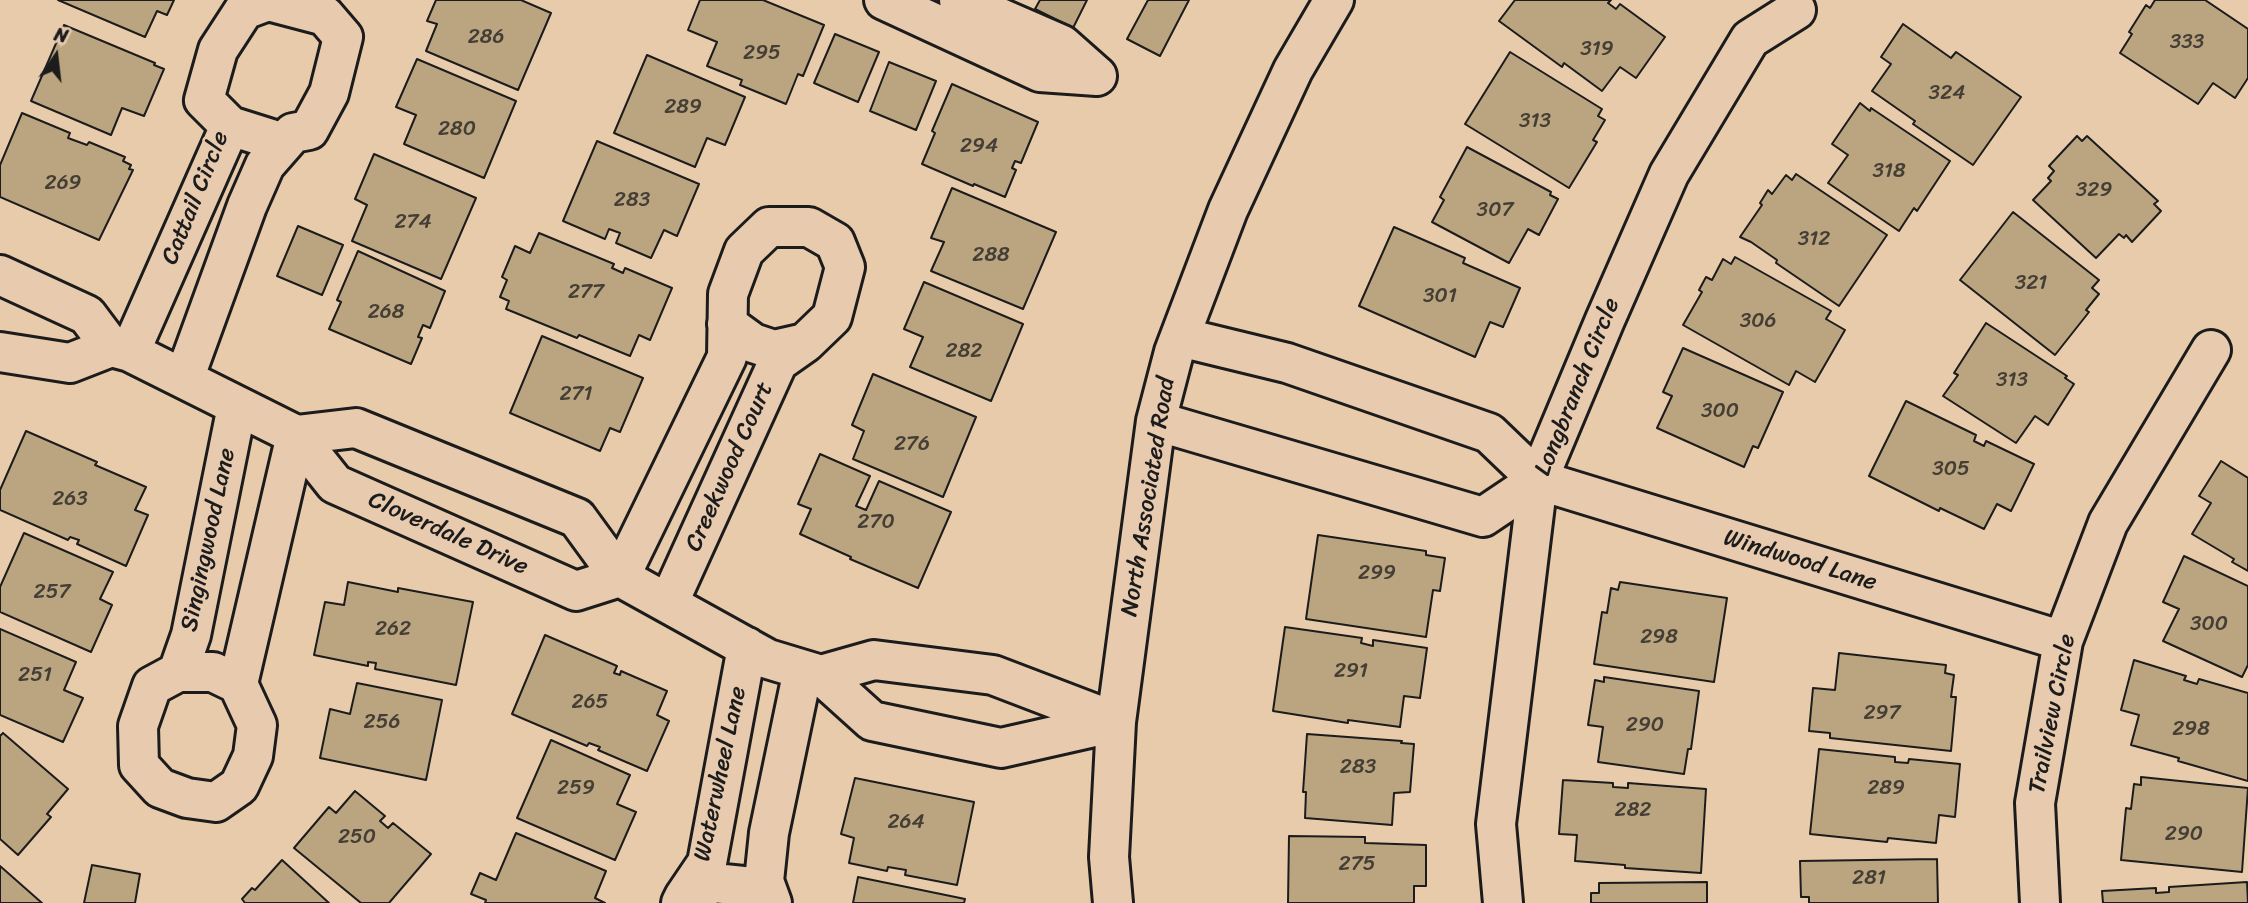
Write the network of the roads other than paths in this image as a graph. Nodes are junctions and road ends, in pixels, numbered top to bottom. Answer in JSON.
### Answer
{"nodes":[{"id":1,"x":884,"y":0,"type":"edge"},
{"id":2,"x":959,"y":0,"type":"edge"},
{"id":3,"x":1334,"y":0,"type":"edge"},
{"id":4,"x":1796,"y":10,"type":"dead end"},
{"id":5,"x":230,"y":126,"type":"junction"},
{"id":6,"x":284,"y":143,"type":"junction"},
{"id":7,"x":0,"y":275,"type":"edge"},
{"id":8,"x":727,"y":324,"type":"junction"},
{"id":9,"x":1180,"y":337,"type":"junction"},
{"id":10,"x":805,"y":343,"type":"junction"},
{"id":11,"x":120,"y":349,"type":"junction"},
{"id":12,"x":2211,"y":350,"type":"dead end"},
{"id":13,"x":0,"y":352,"type":"edge"},
{"id":14,"x":184,"y":379,"type":"junction"},
{"id":15,"x":237,"y":406,"type":"junction"},
{"id":16,"x":1157,"y":421,"type":"junction"},
{"id":17,"x":296,"y":435,"type":"junction"},
{"id":18,"x":1538,"y":480,"type":"junction"},
{"id":19,"x":620,"y":577,"type":"junction"},
{"id":20,"x":668,"y":602,"type":"junction"},
{"id":21,"x":2063,"y":641,"type":"junction"},
{"id":22,"x":747,"y":647,"type":"junction"},
{"id":23,"x":178,"y":672,"type":"junction"},
{"id":24,"x":812,"y":673,"type":"junction"},
{"id":25,"x":238,"y":684,"type":"junction"},
{"id":26,"x":1116,"y":722,"type":"junction"},
{"id":27,"x":683,"y":900,"type":"edge"},
{"id":28,"x":770,"y":903,"type":"edge"},
{"id":29,"x":1113,"y":903,"type":"edge"},
{"id":30,"x":1503,"y":903,"type":"edge"},
{"id":31,"x":2040,"y":903,"type":"edge"}],
"edges":[{"from":1,"to":2,"type":"street"},
{"from":3,"to":9,"type":"street","name":"North Associated Road"},
{"from":4,"to":18,"type":"street","name":"Longbranch Circle"},
{"from":5,"to":6,"type":"street"},
{"from":5,"to":6,"type":"street","name":"Cattail Circle"},
{"from":5,"to":11,"type":"street","name":"Cattail Circle"},
{"from":6,"to":14,"type":"street","name":"Cattail Circle"},
{"from":7,"to":11,"type":"street","name":"Cloverdale Drive"},
{"from":8,"to":10,"type":"street","name":"Creekwood Court"},
{"from":8,"to":10,"type":"street","name":"Creekwood Court"},
{"from":8,"to":19,"type":"street","name":"Creekwood Court"},
{"from":9,"to":16,"type":"street","name":"North Associated Road"},
{"from":9,"to":18,"type":"street","name":"Windwood Lane"},
{"from":10,"to":20,"type":"street","name":"Creekwood Court"},
{"from":11,"to":13,"type":"street"},
{"from":11,"to":14,"type":"street","name":"Cloverdale Drive"},
{"from":12,"to":21,"type":"street","name":"Trailview Circle"},
{"from":14,"to":15,"type":"street","name":"Cloverdale Drive"},
{"from":15,"to":17,"type":"street","name":"Cloverdale Drive"},
{"from":15,"to":23,"type":"street","name":"Singingwood Lane"},
{"from":16,"to":18,"type":"street"},
{"from":16,"to":26,"type":"street","name":"North Associated Road"},
{"from":17,"to":19,"type":"street"},
{"from":17,"to":19,"type":"street","name":"Cloverdale Drive"},
{"from":17,"to":25,"type":"street"},
{"from":18,"to":21,"type":"street","name":"Windwood Lane"},
{"from":18,"to":30,"type":"street","name":"Longbranch Circle"},
{"from":19,"to":20,"type":"street"},
{"from":20,"to":22,"type":"street"},
{"from":21,"to":31,"type":"street","name":"Trailview Circle"},
{"from":22,"to":24,"type":"street"},
{"from":22,"to":27,"type":"street","name":"Waterwheel Lane"},
{"from":23,"to":25,"type":"street"},
{"from":23,"to":25,"type":"street"},
{"from":24,"to":26,"type":"street"},
{"from":24,"to":26,"type":"street"},
{"from":24,"to":28,"type":"street","name":"Waterwheel Lane"},
{"from":26,"to":29,"type":"street","name":"North Associated Road"},
{"from":27,"to":28,"type":"street","name":"Waterwheel Lane"}]}
